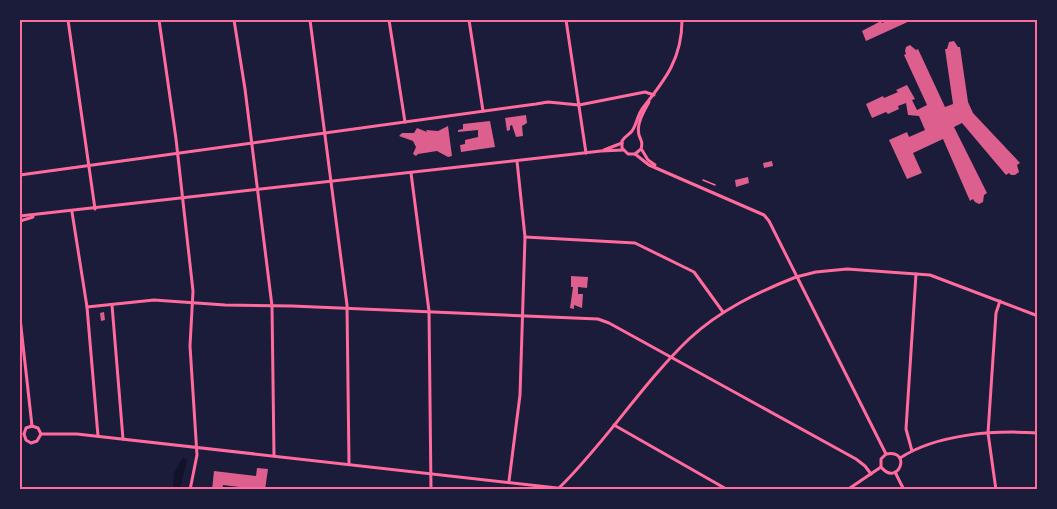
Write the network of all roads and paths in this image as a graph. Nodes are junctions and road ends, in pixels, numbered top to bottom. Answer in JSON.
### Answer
{"nodes":[{"id":1,"x":68,"y":20,"type":"edge"},
{"id":2,"x":159,"y":20,"type":"edge"},
{"id":3,"x":234,"y":20,"type":"edge"},
{"id":4,"x":310,"y":20,"type":"edge"},
{"id":5,"x":389,"y":20,"type":"edge"},
{"id":6,"x":469,"y":20,"type":"edge"},
{"id":7,"x":566,"y":20,"type":"edge"},
{"id":8,"x":682,"y":20,"type":"edge"},
{"id":9,"x":654,"y":95,"type":"junction"},
{"id":10,"x":649,"y":102,"type":"junction"},
{"id":11,"x":579,"y":105,"type":"junction"},
{"id":12,"x":483,"y":111,"type":"junction"},
{"id":13,"x":405,"y":122,"type":"junction"},
{"id":14,"x":326,"y":134,"type":"junction"},
{"id":15,"x":629,"y":134,"type":"junction"},
{"id":16,"x":639,"y":137,"type":"junction"},
{"id":17,"x":622,"y":143,"type":"junction"},
{"id":18,"x":252,"y":144,"type":"junction"},
{"id":19,"x":641,"y":149,"type":"junction"},
{"id":20,"x":623,"y":150,"type":"junction"},
{"id":21,"x":600,"y":151,"type":"junction"},
{"id":22,"x":586,"y":153,"type":"junction"},
{"id":23,"x":178,"y":154,"type":"junction"},
{"id":24,"x":635,"y":154,"type":"junction"},
{"id":25,"x":517,"y":161,"type":"junction"},
{"id":26,"x":89,"y":166,"type":"junction"},
{"id":27,"x":658,"y":168,"type":"junction"},
{"id":28,"x":411,"y":173,"type":"junction"},
{"id":29,"x":20,"y":175,"type":"edge"},
{"id":30,"x":703,"y":180,"type":"dead end"},
{"id":31,"x":332,"y":182,"type":"junction"},
{"id":32,"x":715,"y":185,"type":"dead end"},
{"id":33,"x":257,"y":190,"type":"junction"},
{"id":34,"x":182,"y":199,"type":"junction"},
{"id":35,"x":94,"y":209,"type":"junction"},
{"id":36,"x":72,"y":212,"type":"junction"},
{"id":37,"x":20,"y":216,"type":"edge"},
{"id":38,"x":35,"y":216,"type":"junction"},
{"id":39,"x":20,"y":221,"type":"edge"},
{"id":40,"x":525,"y":237,"type":"junction"},
{"id":41,"x":917,"y":273,"type":"junction"},
{"id":42,"x":796,"y":276,"type":"junction"},
{"id":43,"x":1000,"y":301,"type":"junction"},
{"id":44,"x":192,"y":302,"type":"junction"},
{"id":45,"x":112,"y":305,"type":"junction"},
{"id":46,"x":272,"y":306,"type":"junction"},
{"id":47,"x":87,"y":307,"type":"junction"},
{"id":48,"x":348,"y":308,"type":"junction"},
{"id":49,"x":429,"y":311,"type":"junction"},
{"id":50,"x":723,"y":312,"type":"junction"},
{"id":51,"x":522,"y":315,"type":"junction"},
{"id":52,"x":1038,"y":316,"type":"edge"},
{"id":53,"x":20,"y":318,"type":"edge"},
{"id":54,"x":672,"y":357,"type":"junction"},
{"id":55,"x":614,"y":425,"type":"junction"},
{"id":56,"x":32,"y":426,"type":"junction"},
{"id":57,"x":988,"y":432,"type":"junction"},
{"id":58,"x":1038,"y":433,"type":"edge"},
{"id":59,"x":22,"y":434,"type":"edge"},
{"id":60,"x":40,"y":434,"type":"junction"},
{"id":61,"x":98,"y":436,"type":"junction"},
{"id":62,"x":123,"y":439,"type":"junction"},
{"id":63,"x":197,"y":447,"type":"junction"},
{"id":64,"x":912,"y":451,"type":"junction"},
{"id":65,"x":886,"y":454,"type":"junction"},
{"id":66,"x":274,"y":456,"type":"junction"},
{"id":67,"x":900,"y":458,"type":"junction"},
{"id":68,"x":349,"y":464,"type":"junction"},
{"id":69,"x":881,"y":467,"type":"junction"},
{"id":70,"x":895,"y":472,"type":"junction"},
{"id":71,"x":431,"y":473,"type":"junction"},
{"id":72,"x":871,"y":474,"type":"junction"},
{"id":73,"x":509,"y":481,"type":"junction"},
{"id":74,"x":560,"y":488,"type":"edge"},
{"id":75,"x":190,"y":489,"type":"edge"},
{"id":76,"x":431,"y":489,"type":"edge"},
{"id":77,"x":574,"y":489,"type":"edge"},
{"id":78,"x":728,"y":489,"type":"edge"},
{"id":79,"x":847,"y":489,"type":"edge"},
{"id":80,"x":904,"y":489,"type":"edge"},
{"id":81,"x":996,"y":489,"type":"edge"}],
"edges":[{"from":1,"to":26,"type":"street"},
{"from":2,"to":23,"type":"street"},
{"from":3,"to":18,"type":"street"},
{"from":4,"to":14,"type":"street"},
{"from":5,"to":13,"type":"street"},
{"from":6,"to":12,"type":"street"},
{"from":7,"to":11,"type":"street"},
{"from":8,"to":9,"type":"street"},
{"from":9,"to":10,"type":"street"},
{"from":9,"to":11,"type":"street"},
{"from":10,"to":15,"type":"street"},
{"from":10,"to":16,"type":"street"},
{"from":11,"to":12,"type":"street"},
{"from":11,"to":22,"type":"street"},
{"from":12,"to":13,"type":"street"},
{"from":13,"to":14,"type":"street"},
{"from":14,"to":18,"type":"street"},
{"from":14,"to":31,"type":"street"},
{"from":15,"to":16,"type":"street"},
{"from":15,"to":17,"type":"street"},
{"from":16,"to":19,"type":"street"},
{"from":17,"to":20,"type":"street"},
{"from":17,"to":21,"type":"street"},
{"from":18,"to":23,"type":"street"},
{"from":18,"to":33,"type":"street"},
{"from":19,"to":24,"type":"street"},
{"from":19,"to":27,"type":"street"},
{"from":20,"to":21,"type":"street"},
{"from":20,"to":24,"type":"street"},
{"from":21,"to":22,"type":"street"},
{"from":22,"to":25,"type":"street"},
{"from":23,"to":26,"type":"street"},
{"from":23,"to":34,"type":"street"},
{"from":24,"to":27,"type":"street"},
{"from":25,"to":28,"type":"street"},
{"from":25,"to":40,"type":"street"},
{"from":26,"to":29,"type":"street"},
{"from":26,"to":35,"type":"street"},
{"from":27,"to":42,"type":"street"},
{"from":28,"to":31,"type":"street"},
{"from":28,"to":49,"type":"street"},
{"from":30,"to":32,"type":"path"},
{"from":31,"to":33,"type":"street"},
{"from":31,"to":48,"type":"street"},
{"from":33,"to":34,"type":"street"},
{"from":33,"to":46,"type":"street"},
{"from":34,"to":35,"type":"street"},
{"from":34,"to":44,"type":"street"},
{"from":35,"to":36,"type":"street"},
{"from":36,"to":38,"type":"street"},
{"from":36,"to":47,"type":"street"},
{"from":37,"to":38,"type":"street"},
{"from":38,"to":39,"type":"street"},
{"from":40,"to":50,"type":"street"},
{"from":40,"to":51,"type":"street"},
{"from":41,"to":42,"type":"street"},
{"from":41,"to":43,"type":"street"},
{"from":41,"to":64,"type":"street"},
{"from":42,"to":50,"type":"street"},
{"from":42,"to":65,"type":"street"},
{"from":43,"to":52,"type":"street"},
{"from":43,"to":57,"type":"street"},
{"from":44,"to":45,"type":"street"},
{"from":44,"to":46,"type":"street"},
{"from":44,"to":63,"type":"street"},
{"from":45,"to":47,"type":"street"},
{"from":45,"to":62,"type":"street"},
{"from":46,"to":48,"type":"street"},
{"from":46,"to":66,"type":"street"},
{"from":47,"to":61,"type":"street"},
{"from":48,"to":49,"type":"street"},
{"from":48,"to":68,"type":"street"},
{"from":49,"to":51,"type":"street"},
{"from":49,"to":71,"type":"street"},
{"from":50,"to":54,"type":"street"},
{"from":51,"to":54,"type":"street"},
{"from":51,"to":73,"type":"street"},
{"from":53,"to":56,"type":"street"},
{"from":54,"to":55,"type":"street"},
{"from":54,"to":72,"type":"street"},
{"from":55,"to":74,"type":"street"},
{"from":55,"to":78,"type":"street"},
{"from":56,"to":59,"type":"street"},
{"from":56,"to":60,"type":"street"},
{"from":57,"to":58,"type":"street"},
{"from":57,"to":64,"type":"street"},
{"from":57,"to":81,"type":"street"},
{"from":59,"to":60,"type":"street"},
{"from":60,"to":61,"type":"street"},
{"from":61,"to":62,"type":"street"},
{"from":62,"to":63,"type":"street"},
{"from":63,"to":66,"type":"street"},
{"from":63,"to":75,"type":"street"},
{"from":64,"to":67,"type":"street"},
{"from":65,"to":67,"type":"street"},
{"from":65,"to":69,"type":"street"},
{"from":66,"to":68,"type":"street"},
{"from":67,"to":70,"type":"street"},
{"from":68,"to":71,"type":"street"},
{"from":69,"to":70,"type":"street"},
{"from":69,"to":72,"type":"street"},
{"from":70,"to":80,"type":"street"},
{"from":71,"to":73,"type":"street"},
{"from":71,"to":76,"type":"street"},
{"from":72,"to":79,"type":"street"},
{"from":73,"to":74,"type":"street"},
{"from":74,"to":77,"type":"street"}]}
